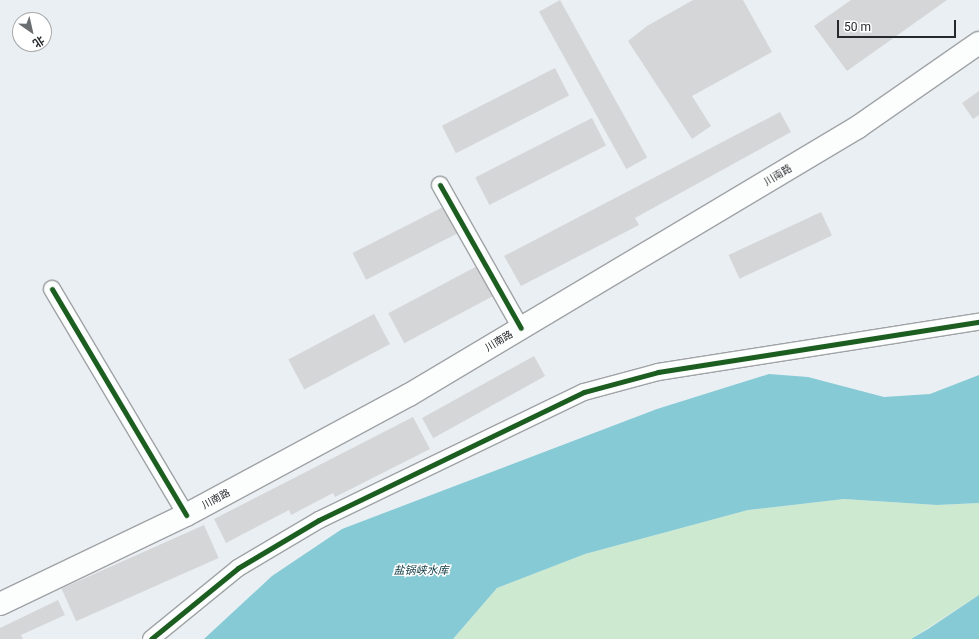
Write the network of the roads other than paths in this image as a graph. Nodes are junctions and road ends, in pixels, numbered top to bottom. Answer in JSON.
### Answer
{"nodes":[{"id":1,"x":979,"y":43,"type":"edge"},
{"id":2,"x":440,"y":185,"type":"dead end"},
{"id":3,"x":52,"y":289,"type":"dead end"},
{"id":4,"x":979,"y":322,"type":"edge"},
{"id":5,"x":521,"y":328,"type":"junction"},
{"id":6,"x":186,"y":515,"type":"junction"},
{"id":7,"x":0,"y":604,"type":"edge"},
{"id":8,"x":151,"y":639,"type":"edge"}],
"edges":[{"from":1,"to":5,"type":"main road","name":"川南路"},
{"from":2,"to":5,"type":"street"},
{"from":3,"to":6,"type":"street"},
{"from":4,"to":8,"type":"street"},
{"from":5,"to":6,"type":"main road","name":"川南路"},
{"from":6,"to":7,"type":"main road","name":"川南路"}]}
